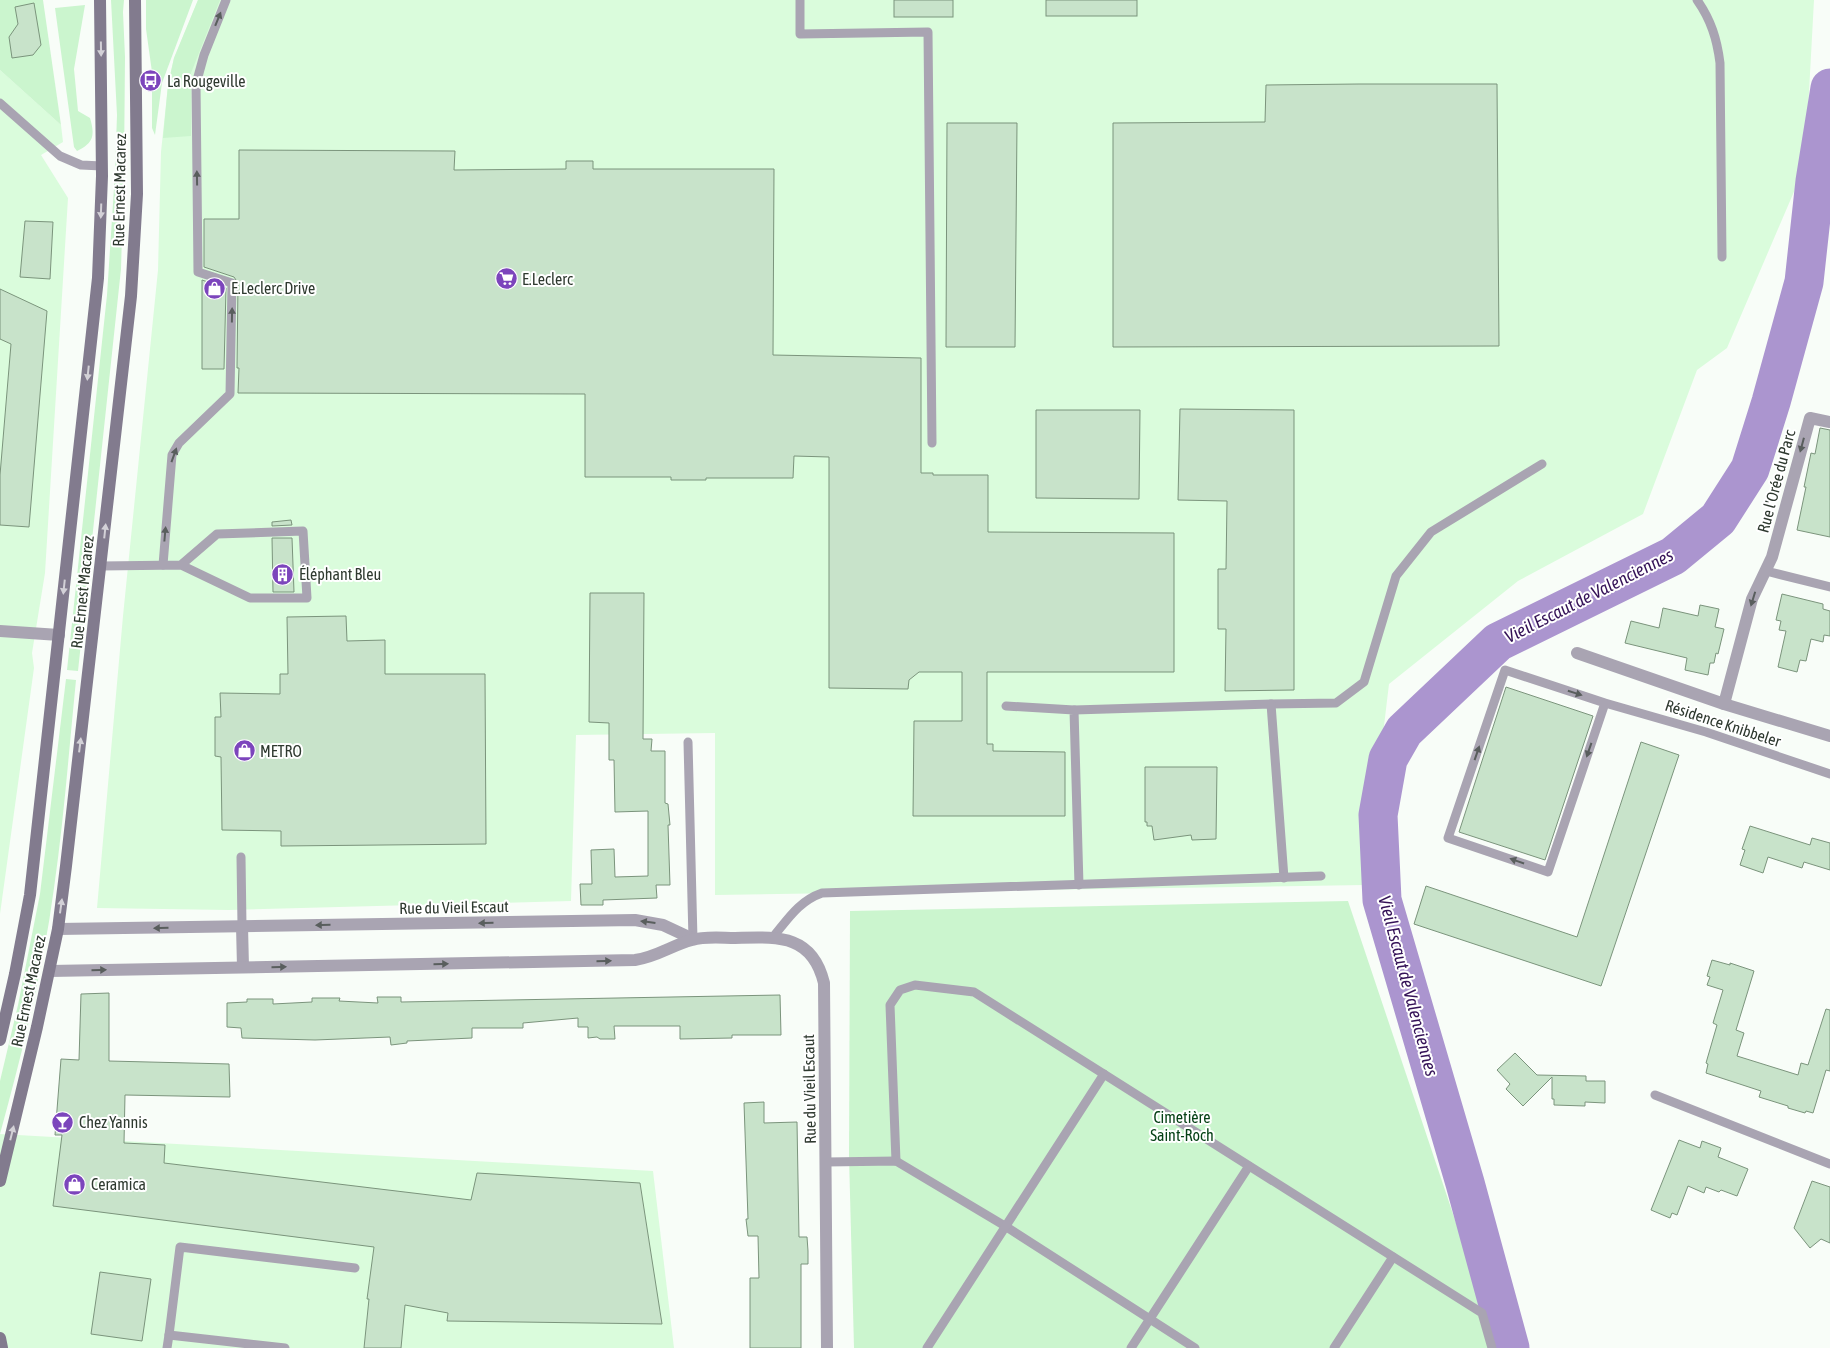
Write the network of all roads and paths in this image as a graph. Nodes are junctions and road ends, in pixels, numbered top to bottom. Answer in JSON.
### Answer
{"nodes":[{"id":1,"x":100,"y":0,"type":"edge"},
{"id":2,"x":135,"y":0,"type":"edge"},
{"id":3,"x":226,"y":0,"type":"edge"},
{"id":4,"x":800,"y":0,"type":"edge"},
{"id":5,"x":1697,"y":0,"type":"edge"},
{"id":6,"x":0,"y":103,"type":"edge"},
{"id":7,"x":102,"y":166,"type":"junction"},
{"id":8,"x":1722,"y":257,"type":"dead end"},
{"id":9,"x":1830,"y":422,"type":"edge"},
{"id":10,"x":932,"y":443,"type":"dead end"},
{"id":11,"x":1542,"y":464,"type":"dead end"},
{"id":12,"x":163,"y":565,"type":"junction"},
{"id":13,"x":181,"y":565,"type":"junction"},
{"id":14,"x":101,"y":566,"type":"junction"},
{"id":15,"x":1766,"y":572,"type":"junction"},
{"id":16,"x":1830,"y":586,"type":"edge"},
{"id":17,"x":0,"y":631,"type":"edge"},
{"id":18,"x":59,"y":635,"type":"junction"},
{"id":19,"x":1577,"y":653,"type":"dead end"},
{"id":20,"x":1605,"y":703,"type":"junction"},
{"id":21,"x":1271,"y":704,"type":"junction"},
{"id":22,"x":1724,"y":704,"type":"junction"},
{"id":23,"x":1006,"y":706,"type":"dead end"},
{"id":24,"x":1074,"y":710,"type":"junction"},
{"id":25,"x":1830,"y":736,"type":"edge"},
{"id":26,"x":688,"y":742,"type":"dead end"},
{"id":27,"x":1830,"y":774,"type":"edge"},
{"id":28,"x":241,"y":857,"type":"dead end"},
{"id":29,"x":1321,"y":876,"type":"dead end"},
{"id":30,"x":1284,"y":878,"type":"junction"},
{"id":31,"x":1079,"y":885,"type":"junction"},
{"id":32,"x":242,"y":926,"type":"junction"},
{"id":33,"x":58,"y":929,"type":"junction"},
{"id":34,"x":773,"y":937,"type":"junction"},
{"id":35,"x":693,"y":939,"type":"junction"},
{"id":36,"x":243,"y":967,"type":"junction"},
{"id":37,"x":50,"y":970,"type":"junction"},
{"id":38,"x":0,"y":1040,"type":"edge"},
{"id":39,"x":1104,"y":1074,"type":"junction"},
{"id":40,"x":1654,"y":1095,"type":"dead end"},
{"id":41,"x":896,"y":1161,"type":"junction"},
{"id":42,"x":826,"y":1162,"type":"junction"},
{"id":43,"x":1830,"y":1164,"type":"edge"},
{"id":44,"x":1249,"y":1166,"type":"junction"},
{"id":45,"x":0,"y":1180,"type":"edge"},
{"id":46,"x":1005,"y":1226,"type":"junction"},
{"id":47,"x":1393,"y":1257,"type":"junction"},
{"id":48,"x":355,"y":1268,"type":"dead end"},
{"id":49,"x":1148,"y":1319,"type":"junction"},
{"id":50,"x":169,"y":1335,"type":"junction"},
{"id":51,"x":0,"y":1338,"type":"edge"},
{"id":52,"x":2,"y":1348,"type":"edge"},
{"id":53,"x":167,"y":1348,"type":"edge"},
{"id":54,"x":285,"y":1348,"type":"edge"},
{"id":55,"x":827,"y":1348,"type":"edge"},
{"id":56,"x":926,"y":1348,"type":"edge"},
{"id":57,"x":1130,"y":1348,"type":"edge"},
{"id":58,"x":1195,"y":1348,"type":"edge"},
{"id":59,"x":1334,"y":1348,"type":"edge"},
{"id":60,"x":1492,"y":1348,"type":"edge"}],
"edges":[{"from":1,"to":7,"type":"main road","name":"Rue Ernest Macarez","one_way":true},
{"from":14,"to":2,"type":"main road","name":"Rue Ernest Macarez","one_way":true},
{"from":12,"to":3,"type":"lane","one_way":true},
{"from":4,"to":10,"type":"lane"},
{"from":5,"to":8,"type":"lane"},
{"from":6,"to":7,"type":"lane"},
{"from":7,"to":18,"type":"main road","name":"Rue Ernest Macarez","one_way":true},
{"from":9,"to":15,"type":"street","name":"Rue l'Orée du Parc","one_way":true},
{"from":11,"to":21,"type":"lane"},
{"from":12,"to":13,"type":"lane"},
{"from":12,"to":14,"type":"lane"},
{"from":13,"to":13,"type":"lane"},
{"from":33,"to":14,"type":"main road","name":"Rue Ernest Macarez","one_way":true},
{"from":15,"to":16,"type":"lane"},
{"from":15,"to":22,"type":"street","name":"Rue l'Orée du Parc","one_way":true},
{"from":17,"to":18,"type":"street"},
{"from":18,"to":38,"type":"main road","name":"Rue Ernest Macarez"},
{"from":19,"to":22,"type":"street"},
{"from":20,"to":20,"type":"lane","name":"Résidence Knibbeler","one_way":true},
{"from":20,"to":27,"type":"lane","name":"Résidence Knibbeler"},
{"from":21,"to":24,"type":"lane"},
{"from":21,"to":30,"type":"lane"},
{"from":22,"to":25,"type":"street"},
{"from":23,"to":24,"type":"lane"},
{"from":24,"to":31,"type":"lane"},
{"from":26,"to":35,"type":"lane"},
{"from":28,"to":32,"type":"lane"},
{"from":29,"to":30,"type":"lane"},
{"from":30,"to":31,"type":"lane"},
{"from":31,"to":34,"type":"lane"},
{"from":32,"to":33,"type":"street","name":"Rue du Vieil Escaut","one_way":true},
{"from":35,"to":32,"type":"street","name":"Rue du Vieil Escaut","one_way":true},
{"from":32,"to":36,"type":"street"},
{"from":33,"to":37,"type":"main road","name":"Rue Ernest Macarez"},
{"from":34,"to":35,"type":"street","name":"Rue du Vieil Escaut"},
{"from":34,"to":42,"type":"street","name":"Rue du Vieil Escaut"},
{"from":36,"to":35,"type":"street","name":"Rue du Vieil Escaut","one_way":true},
{"from":37,"to":36,"type":"street","name":"Rue du Vieil Escaut","one_way":true},
{"from":45,"to":37,"type":"main road","name":"Rue Ernest Macarez","one_way":true},
{"from":39,"to":41,"type":"lane"},
{"from":39,"to":44,"type":"lane"},
{"from":39,"to":46,"type":"lane"},
{"from":40,"to":43,"type":"lane"},
{"from":41,"to":42,"type":"lane"},
{"from":41,"to":46,"type":"lane"},
{"from":42,"to":55,"type":"street","name":"Rue du Vieil Escaut"},
{"from":44,"to":47,"type":"lane"},
{"from":44,"to":49,"type":"lane"},
{"from":46,"to":49,"type":"lane"},
{"from":46,"to":56,"type":"lane"},
{"from":47,"to":59,"type":"lane"},
{"from":47,"to":60,"type":"lane"},
{"from":48,"to":50,"type":"lane"},
{"from":49,"to":57,"type":"lane"},
{"from":49,"to":58,"type":"lane"},
{"from":50,"to":53,"type":"lane"},
{"from":50,"to":54,"type":"lane"},
{"from":51,"to":52,"type":"main road"}]}
